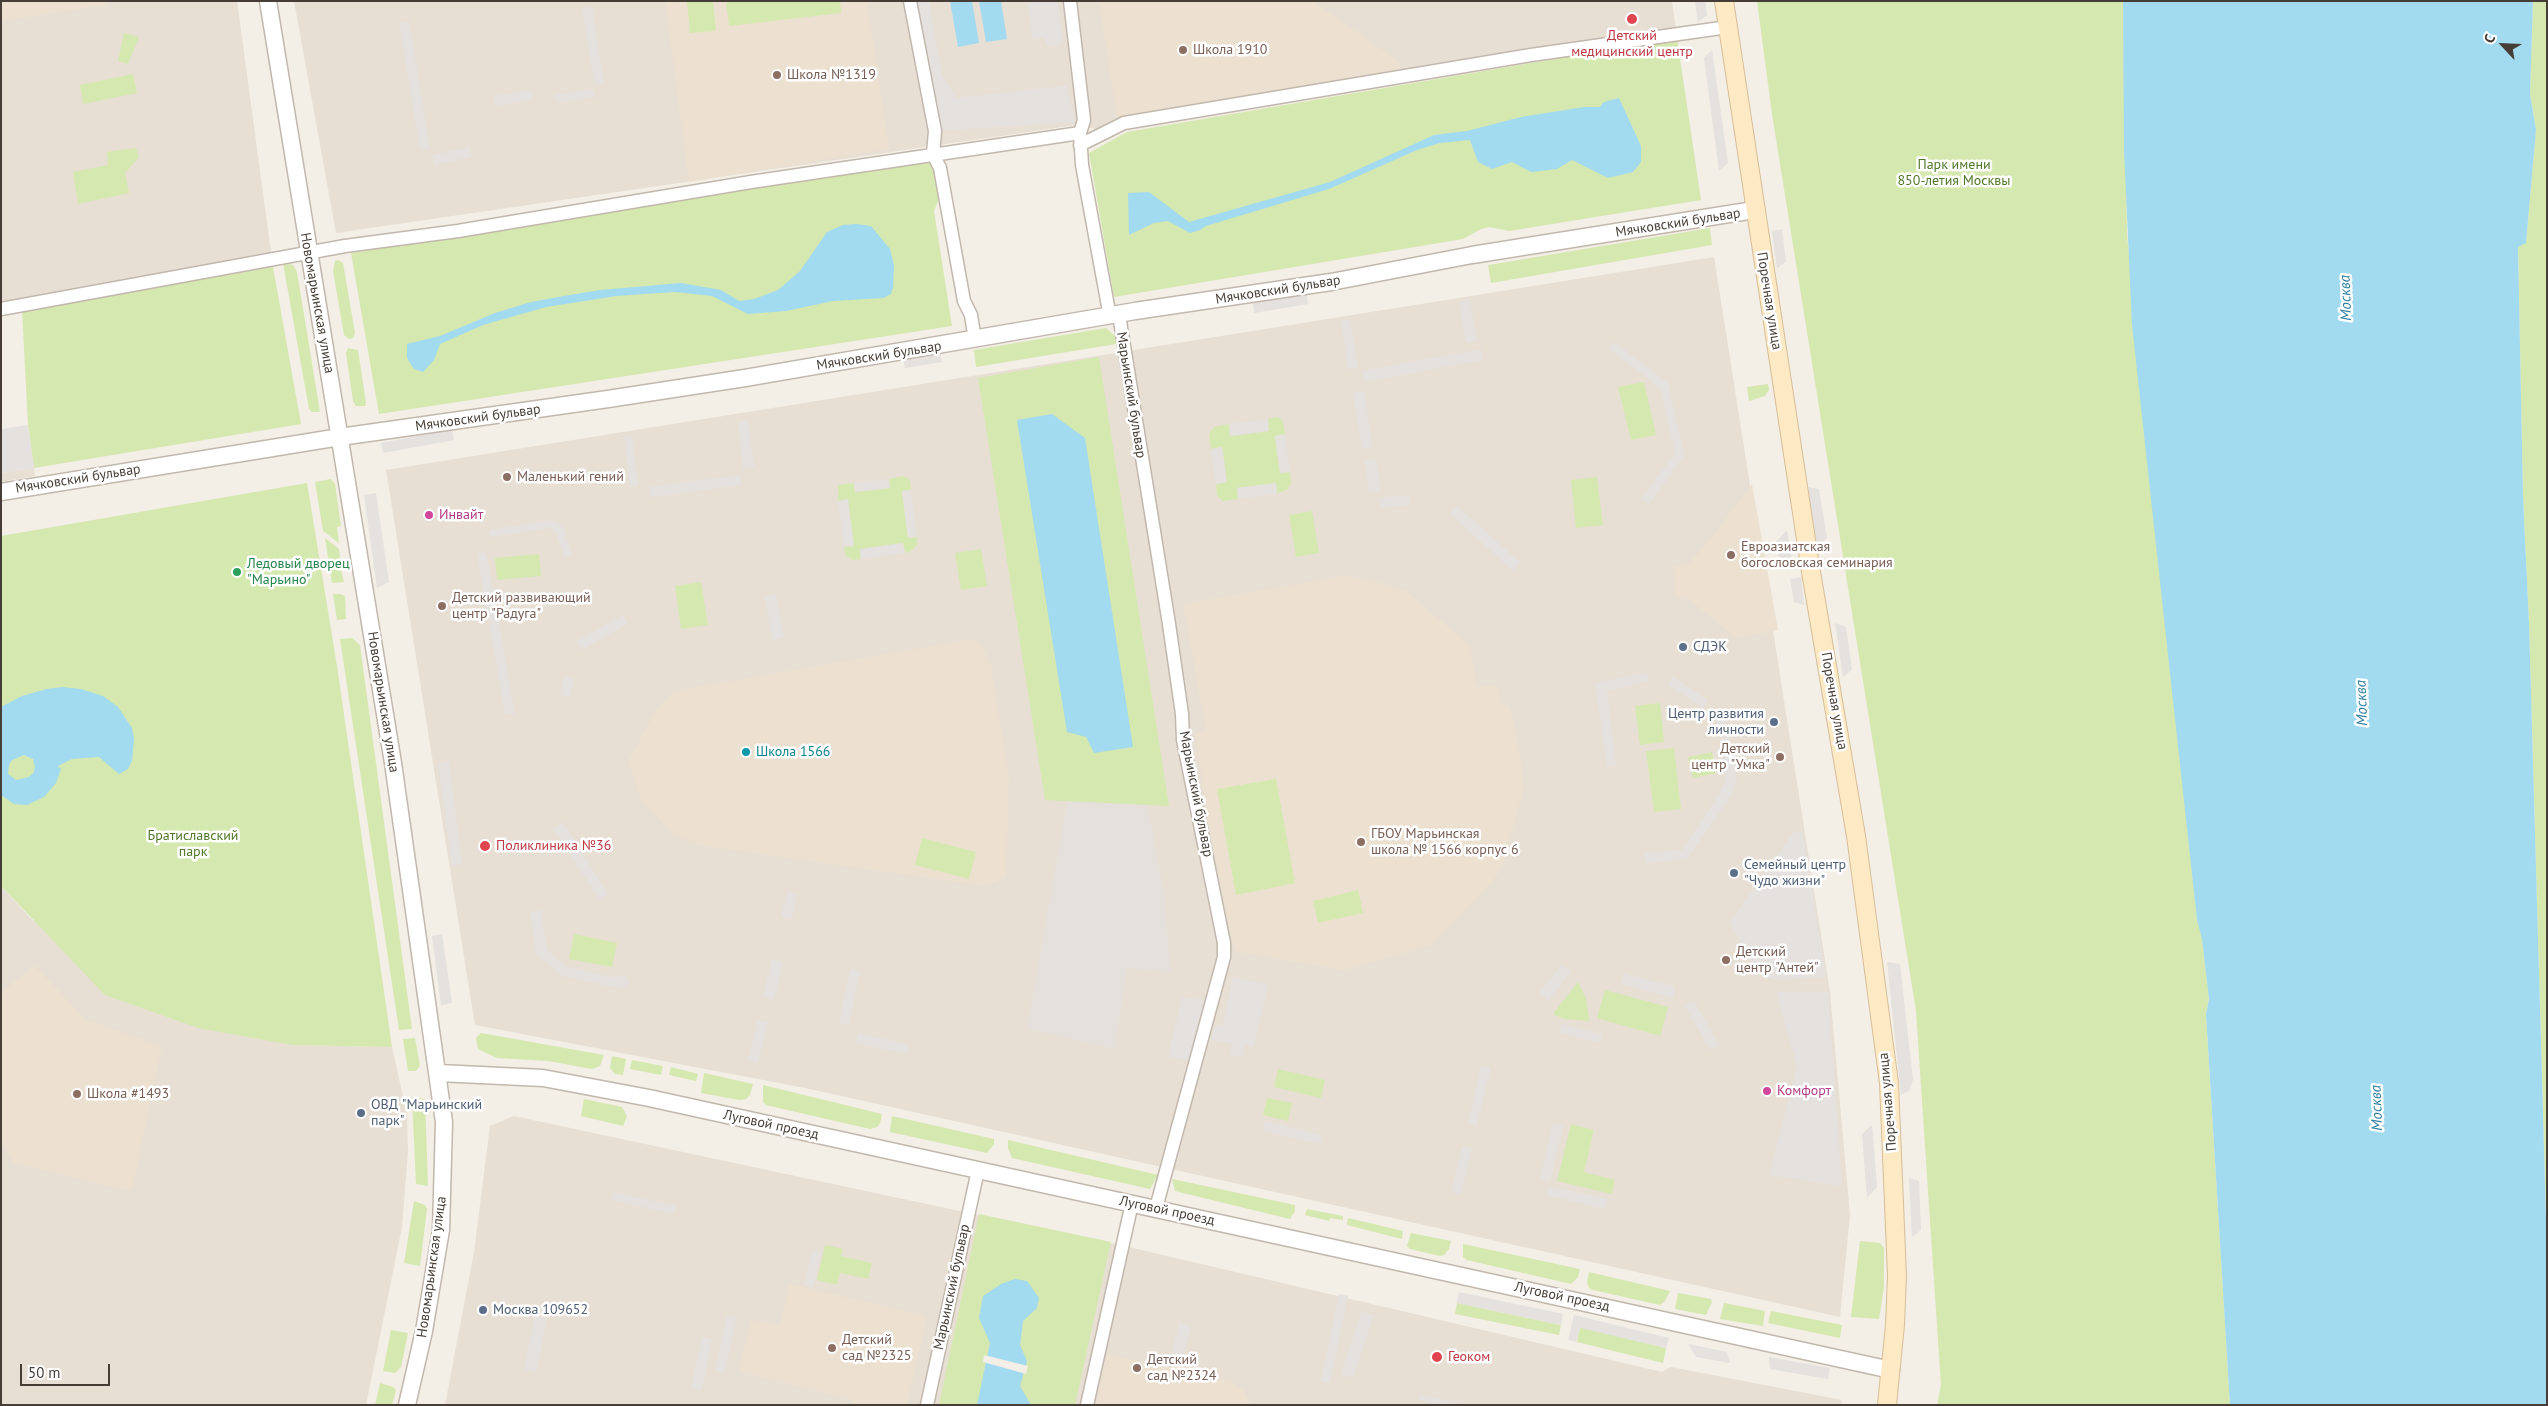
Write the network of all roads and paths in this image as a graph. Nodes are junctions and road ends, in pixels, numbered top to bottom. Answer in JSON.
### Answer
{"nodes":[{"id":1,"x":268,"y":1,"type":"edge"},
{"id":2,"x":910,"y":1,"type":"edge"},
{"id":3,"x":1070,"y":1,"type":"edge"},
{"id":4,"x":1724,"y":1,"type":"edge"},
{"id":5,"x":1728,"y":27,"type":"junction"},
{"id":6,"x":1080,"y":139,"type":"junction"},
{"id":7,"x":933,"y":154,"type":"junction"},
{"id":8,"x":1754,"y":210,"type":"junction"},
{"id":9,"x":309,"y":253,"type":"junction"},
{"id":10,"x":1,"y":309,"type":"edge"},
{"id":11,"x":1114,"y":316,"type":"junction"},
{"id":12,"x":975,"y":340,"type":"junction"},
{"id":13,"x":340,"y":437,"type":"junction"},
{"id":14,"x":1,"y":492,"type":"edge"},
{"id":15,"x":439,"y":1073,"type":"junction"},
{"id":16,"x":978,"y":1170,"type":"junction"},
{"id":17,"x":1132,"y":1203,"type":"junction"},
{"id":18,"x":1156,"y":1208,"type":"junction"},
{"id":19,"x":1891,"y":1370,"type":"junction"},
{"id":20,"x":407,"y":1405,"type":"edge"},
{"id":21,"x":927,"y":1405,"type":"edge"},
{"id":22,"x":1087,"y":1405,"type":"edge"},
{"id":23,"x":1887,"y":1405,"type":"edge"}],
"edges":[{"from":1,"to":9,"type":"street","name":"Новомарьинская улица"},
{"from":2,"to":7,"type":"street"},
{"from":3,"to":6,"type":"street","name":"Марьинский бульвар"},
{"from":4,"to":5,"type":"main road","name":"Поречная улица"},
{"from":5,"to":6,"type":"street"},
{"from":5,"to":8,"type":"main road","name":"Поречная улица"},
{"from":6,"to":7,"type":"street"},
{"from":6,"to":11,"type":"street","name":"Марьинский бульвар"},
{"from":7,"to":9,"type":"street"},
{"from":7,"to":12,"type":"street"},
{"from":8,"to":11,"type":"street","name":"Мячковский бульвар"},
{"from":8,"to":19,"type":"main road","name":"Поречная улица"},
{"from":9,"to":10,"type":"street"},
{"from":9,"to":13,"type":"street","name":"Новомарьинская улица"},
{"from":11,"to":12,"type":"street","name":"Мячковский бульвар"},
{"from":11,"to":18,"type":"street","name":"Марьинский бульвар"},
{"from":12,"to":13,"type":"street","name":"Мячковский бульвар"},
{"from":13,"to":14,"type":"street","name":"Мячковский бульвар"},
{"from":13,"to":15,"type":"street","name":"Новомарьинская улица"},
{"from":15,"to":16,"type":"street","name":"Луговой проезд"},
{"from":15,"to":20,"type":"street","name":"Новомарьинская улица"},
{"from":16,"to":17,"type":"street","name":"Луговой проезд"},
{"from":16,"to":21,"type":"street","name":"Марьинский бульвар"},
{"from":17,"to":18,"type":"street","name":"Луговой проезд"},
{"from":17,"to":22,"type":"street"},
{"from":18,"to":19,"type":"street","name":"Луговой проезд"},
{"from":19,"to":23,"type":"main road","name":"Поречная улица"}]}
